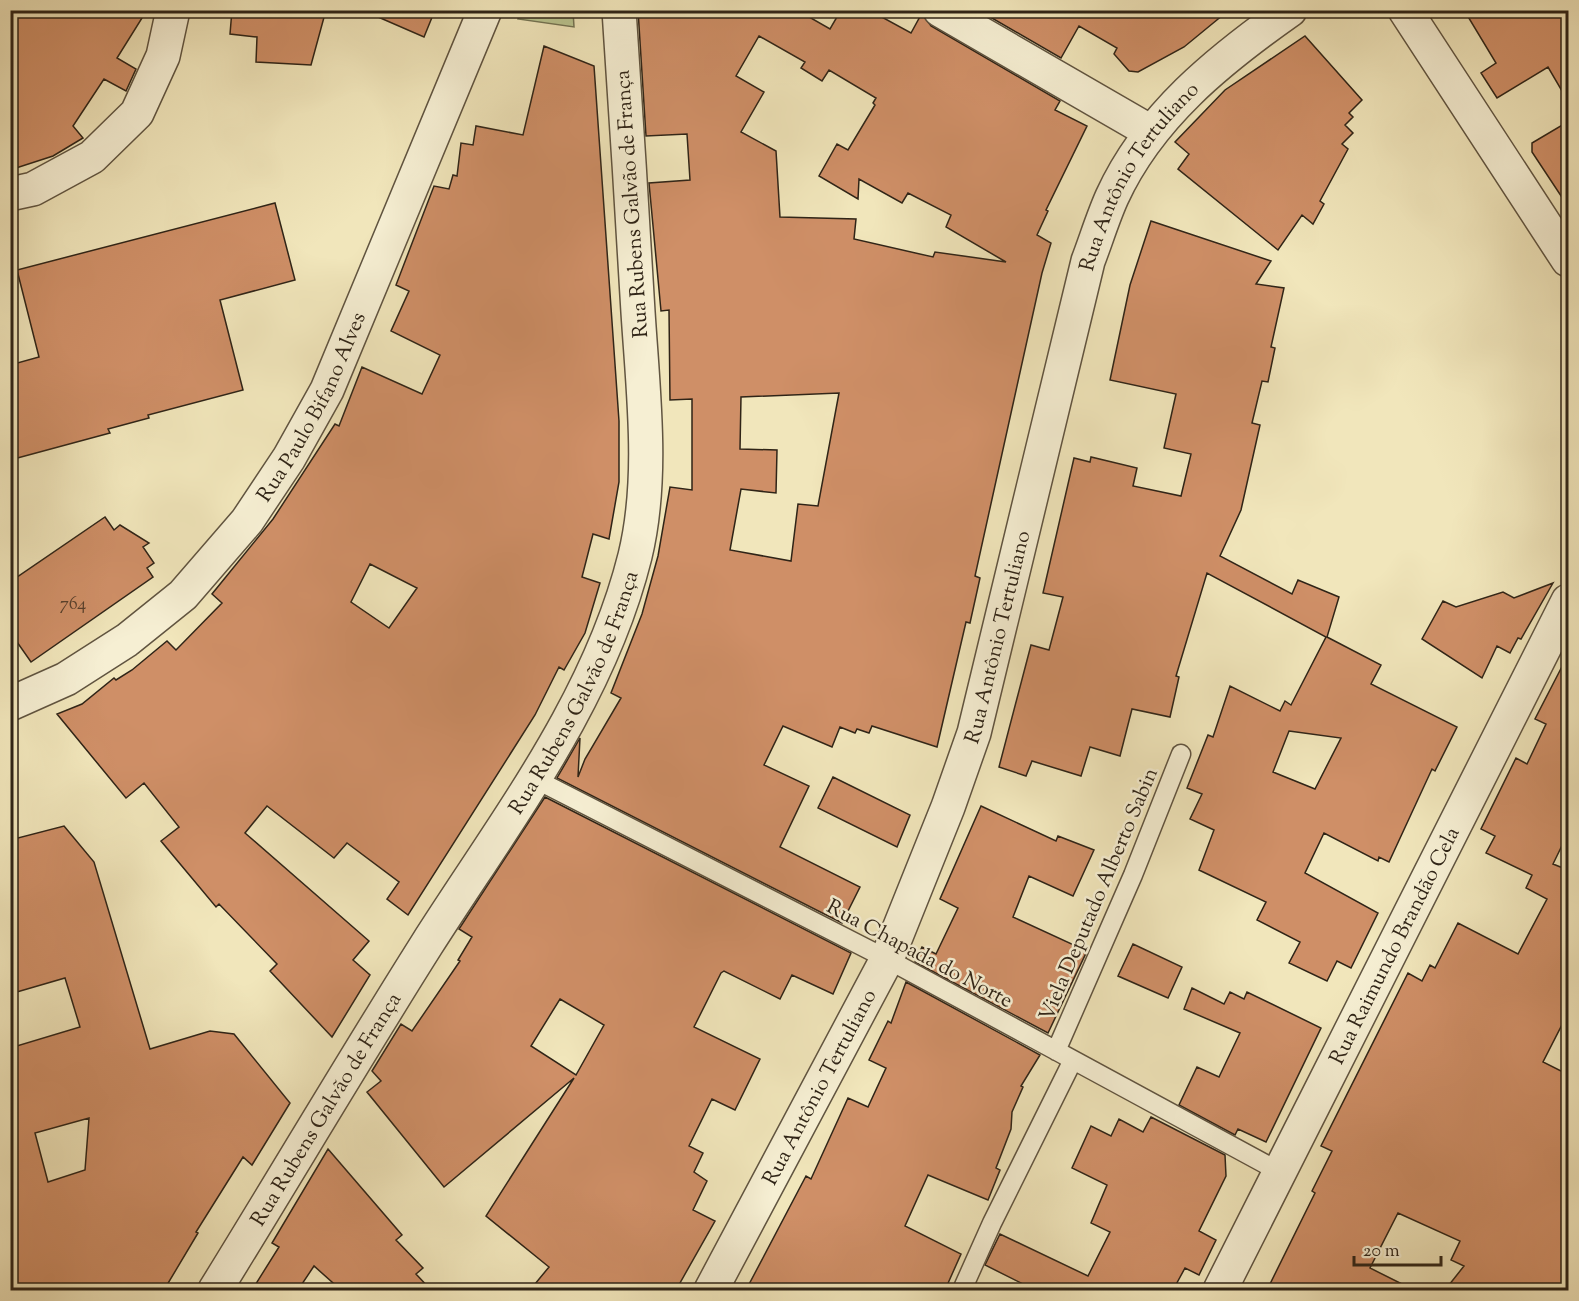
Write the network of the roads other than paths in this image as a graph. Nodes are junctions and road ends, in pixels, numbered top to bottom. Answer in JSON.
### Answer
{"nodes":[{"id":1,"x":173,"y":10,"type":"edge"},
{"id":2,"x":485,"y":10,"type":"edge"},
{"id":3,"x":619,"y":10,"type":"edge"},
{"id":4,"x":940,"y":10,"type":"edge"},
{"id":5,"x":1290,"y":10,"type":"edge"},
{"id":6,"x":1405,"y":10,"type":"edge"},
{"id":7,"x":1151,"y":132,"type":"junction"},
{"id":8,"x":10,"y":194,"type":"edge"},
{"id":9,"x":1569,"y":260,"type":"edge"},
{"id":10,"x":1569,"y":601,"type":"edge"},
{"id":11,"x":10,"y":704,"type":"edge"},
{"id":12,"x":1181,"y":754,"type":"dead end"},
{"id":13,"x":535,"y":779,"type":"junction"},
{"id":14,"x":887,"y":958,"type":"junction"},
{"id":15,"x":1056,"y":1051,"type":"junction"},
{"id":16,"x":1073,"y":1060,"type":"junction"},
{"id":17,"x":1280,"y":1172,"type":"junction"},
{"id":18,"x":215,"y":1290,"type":"edge"},
{"id":19,"x":711,"y":1290,"type":"edge"},
{"id":20,"x":962,"y":1290,"type":"edge"},
{"id":21,"x":1220,"y":1290,"type":"edge"}],
"edges":[{"from":1,"to":8,"type":"street"},
{"from":2,"to":11,"type":"street","name":"Rua Paulo Bifano Alves"},
{"from":3,"to":13,"type":"street","name":"Rua Rubens Galvão de França"},
{"from":4,"to":7,"type":"street"},
{"from":5,"to":7,"type":"street","name":"Rua Antônio Tertuliano"},
{"from":6,"to":9,"type":"street"},
{"from":7,"to":14,"type":"street","name":"Rua Antônio Tertuliano"},
{"from":10,"to":17,"type":"street","name":"Rua Raimundo Brandão Cela"},
{"from":12,"to":15,"type":"lane","name":"Viela Deputado Alberto Sabin"},
{"from":13,"to":14,"type":"lane","name":"Rua Chapada do Norte"},
{"from":13,"to":18,"type":"street","name":"Rua Rubens Galvão de França"},
{"from":14,"to":15,"type":"lane","name":"Rua Chapada do Norte"},
{"from":14,"to":19,"type":"street","name":"Rua Antônio Tertuliano"},
{"from":15,"to":16,"type":"lane","name":"Rua Chapada do Norte"},
{"from":16,"to":17,"type":"lane","name":"Rua Chapada do Norte"},
{"from":16,"to":20,"type":"lane"},
{"from":17,"to":21,"type":"street","name":"Rua Raimundo Brandão Cela"}]}
